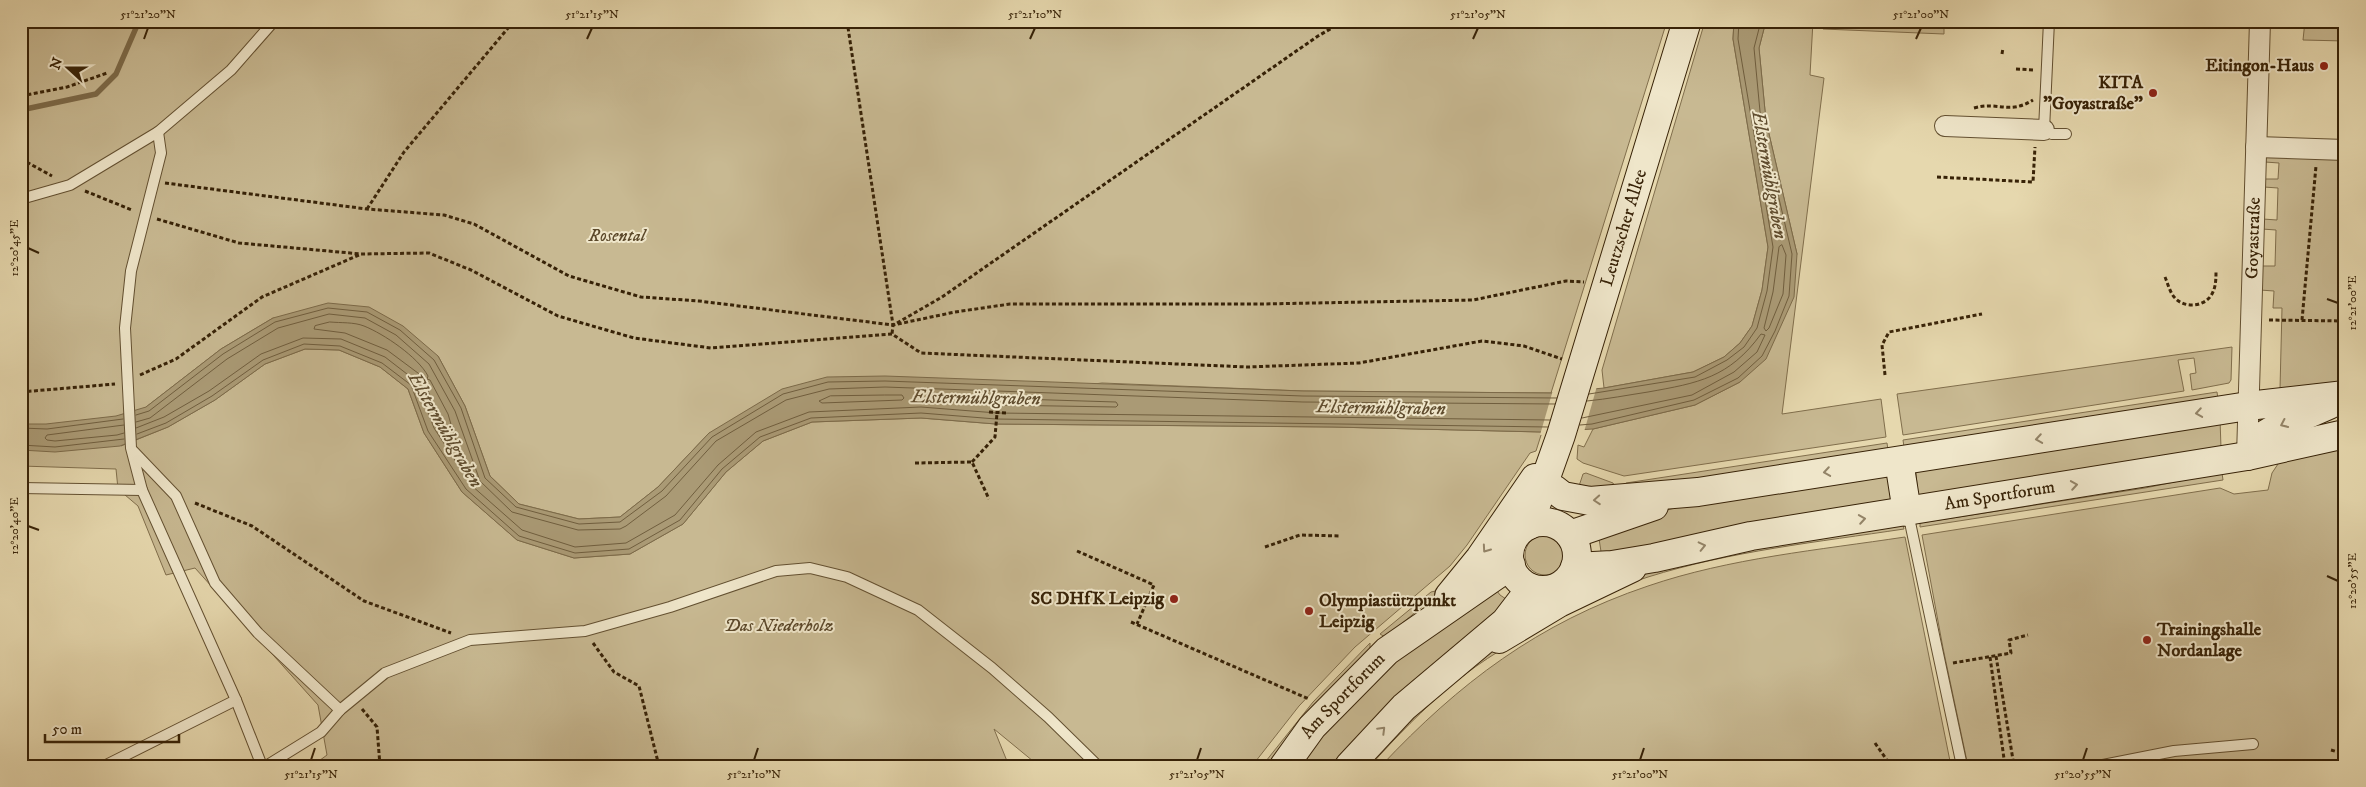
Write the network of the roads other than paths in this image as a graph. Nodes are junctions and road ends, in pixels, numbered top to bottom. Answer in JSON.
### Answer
{"nodes":[{"id":1,"x":274,"y":21,"type":"edge"},
{"id":2,"x":1687,"y":21,"type":"edge"},
{"id":3,"x":2049,"y":21,"type":"edge"},
{"id":4,"x":2260,"y":21,"type":"edge"},
{"id":5,"x":1953,"y":126,"type":"road end"},
{"id":6,"x":2040,"y":129,"type":"junction"},
{"id":7,"x":158,"y":132,"type":"junction"},
{"id":8,"x":2066,"y":134,"type":"dead end"},
{"id":9,"x":2256,"y":147,"type":"junction"},
{"id":10,"x":2345,"y":150,"type":"edge"},
{"id":11,"x":21,"y":199,"type":"edge"},
{"id":12,"x":2345,"y":396,"type":"edge"},
{"id":13,"x":2248,"y":406,"type":"junction"},
{"id":14,"x":2345,"y":434,"type":"edge"},
{"id":15,"x":1561,"y":435,"type":"junction"},
{"id":16,"x":131,"y":448,"type":"junction"},
{"id":17,"x":2247,"y":456,"type":"junction"},
{"id":18,"x":1899,"y":461,"type":"junction"},
{"id":19,"x":21,"y":488,"type":"edge"},
{"id":20,"x":1554,"y":489,"type":"junction"},
{"id":21,"x":142,"y":490,"type":"junction"},
{"id":22,"x":1698,"y":492,"type":"junction"},
{"id":23,"x":1908,"y":512,"type":"junction"},
{"id":24,"x":1551,"y":528,"type":"junction"},
{"id":25,"x":1654,"y":558,"type":"junction"},
{"id":26,"x":1511,"y":566,"type":"junction"},
{"id":27,"x":1575,"y":567,"type":"junction"},
{"id":28,"x":1531,"y":588,"type":"junction"},
{"id":29,"x":1397,"y":642,"type":"junction"},
{"id":30,"x":1454,"y":667,"type":"junction"},
{"id":31,"x":236,"y":700,"type":"junction"},
{"id":32,"x":340,"y":710,"type":"junction"},
{"id":33,"x":2253,"y":744,"type":"dead end"},
{"id":34,"x":104,"y":766,"type":"edge"},
{"id":35,"x":264,"y":766,"type":"edge"},
{"id":36,"x":1098,"y":766,"type":"edge"},
{"id":37,"x":1284,"y":766,"type":"edge"},
{"id":38,"x":1349,"y":766,"type":"edge"},
{"id":39,"x":1962,"y":766,"type":"edge"},
{"id":40,"x":2098,"y":766,"type":"edge"}],
"edges":[{"from":1,"to":7,"type":"lane"},
{"from":2,"to":15,"type":"main road","name":"Leutzscher Allee"},
{"from":3,"to":6,"type":"lane"},
{"from":4,"to":9,"type":"street","name":"Goyastraße"},
{"from":5,"to":6,"type":"street"},
{"from":6,"to":8,"type":"lane"},
{"from":7,"to":11,"type":"lane"},
{"from":7,"to":16,"type":"lane"},
{"from":9,"to":10,"type":"street"},
{"from":9,"to":13,"type":"street","name":"Goyastraße"},
{"from":12,"to":13,"type":"main road"},
{"from":12,"to":17,"type":"main road","one_way":true},
{"from":13,"to":17,"type":"street","name":"Goyastraße"},
{"from":13,"to":18,"type":"main road","one_way":true},
{"from":14,"to":17,"type":"main road","name":"Am Sportforum"},
{"from":15,"to":20,"type":"main road","name":"Leutzscher Allee"},
{"from":15,"to":24,"type":"main road","name":"Leutzscher Allee"},
{"from":15,"to":29,"type":"main road","name":"Leutzscher Allee","one_way":true},
{"from":16,"to":21,"type":"lane"},
{"from":16,"to":32,"type":"lane"},
{"from":23,"to":17,"type":"main road","name":"Am Sportforum","one_way":true},
{"from":18,"to":22,"type":"main road","one_way":true},
{"from":18,"to":23,"type":"main road"},
{"from":19,"to":21,"type":"lane"},
{"from":22,"to":20,"type":"main road","one_way":true},
{"from":20,"to":24,"type":"main road","name":"Leutzscher Allee"},
{"from":21,"to":31,"type":"lane"},
{"from":22,"to":24,"type":"main road"},
{"from":25,"to":23,"type":"main road","name":"Am Sportforum","one_way":true},
{"from":23,"to":39,"type":"lane"},
{"from":24,"to":26,"type":"main road"},
{"from":24,"to":27,"type":"main road"},
{"from":25,"to":27,"type":"main road","name":"Am Sportforum"},
{"from":25,"to":30,"type":"main road","name":"Am Sportforum"},
{"from":26,"to":28,"type":"main road"},
{"from":26,"to":29,"type":"main road","name":"Am Sportforum"},
{"from":27,"to":28,"type":"main road"},
{"from":28,"to":30,"type":"main road","name":"Am Sportforum"},
{"from":29,"to":37,"type":"main road","name":"Am Sportforum"},
{"from":38,"to":30,"type":"main road","name":"Am Sportforum","one_way":true},
{"from":31,"to":34,"type":"lane"},
{"from":31,"to":35,"type":"lane"},
{"from":32,"to":35,"type":"lane"},
{"from":32,"to":36,"type":"lane"},
{"from":33,"to":40,"type":"lane"}]}
